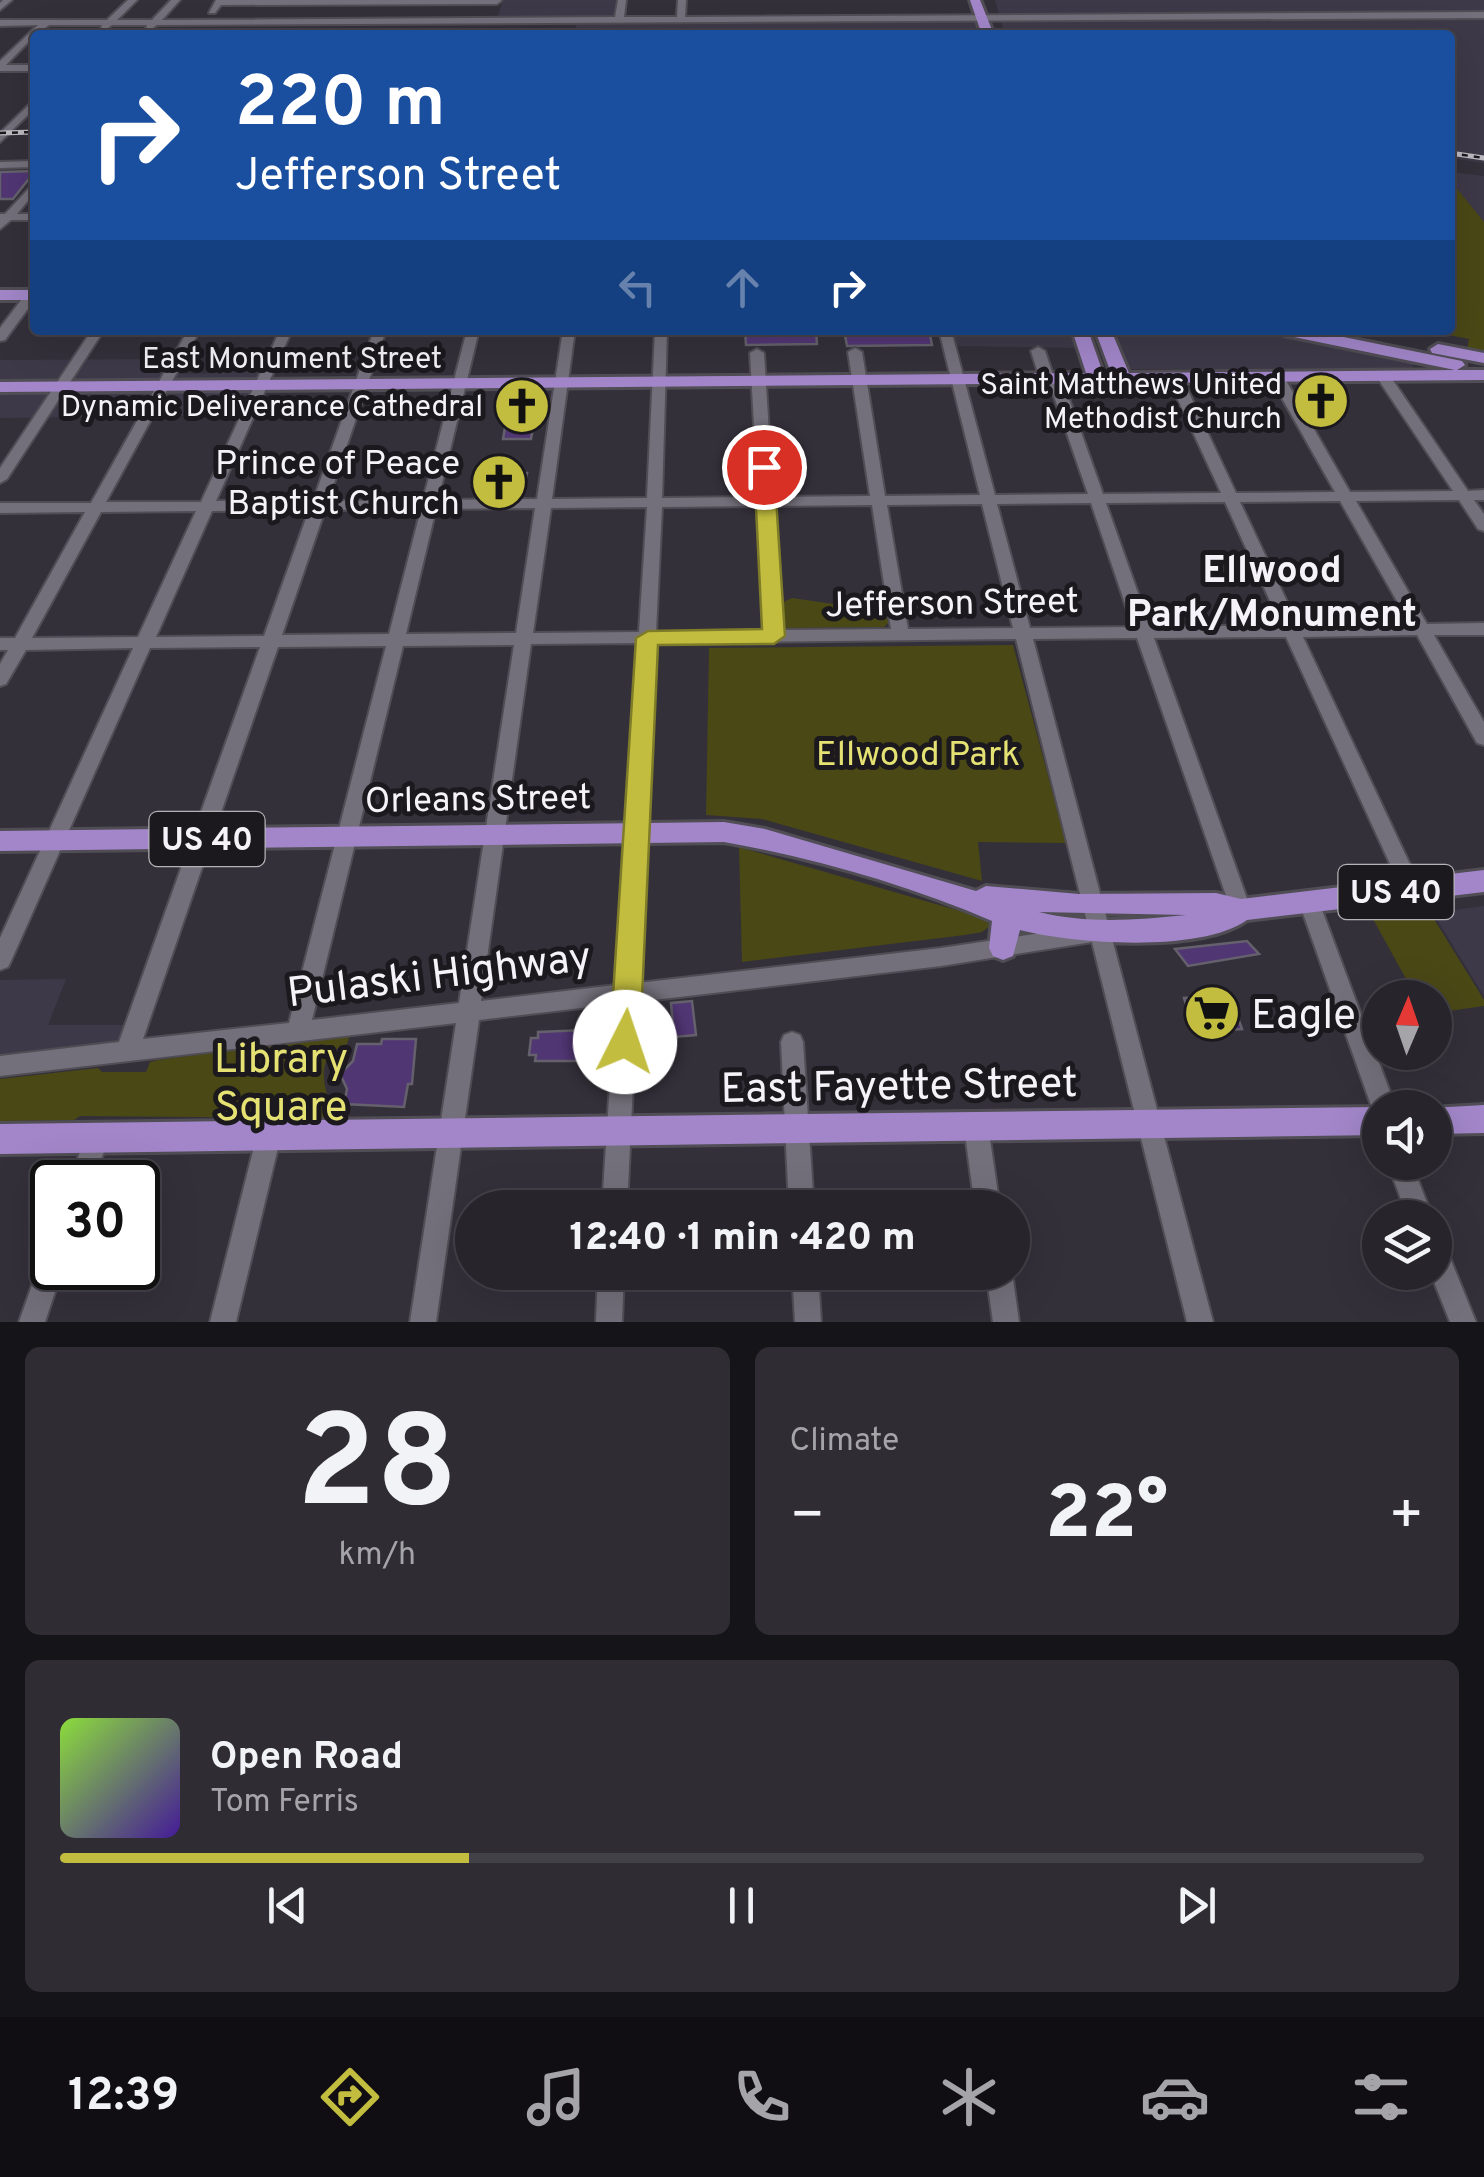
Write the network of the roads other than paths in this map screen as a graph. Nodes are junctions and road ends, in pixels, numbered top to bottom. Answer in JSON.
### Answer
{"nodes":[{"id":1,"x":8,"y":0,"type":"edge"},
{"id":2,"x":134,"y":0,"type":"edge"},
{"id":3,"x":176,"y":0,"type":"edge"},
{"id":4,"x":498,"y":0,"type":"edge"},
{"id":5,"x":622,"y":0,"type":"edge"},
{"id":6,"x":682,"y":0,"type":"edge"},
{"id":7,"x":742,"y":0,"type":"edge"},
{"id":8,"x":804,"y":0,"type":"edge"},
{"id":9,"x":974,"y":0,"type":"edge"},
{"id":10,"x":990,"y":0,"type":"edge"},
{"id":11,"x":254,"y":1,"type":"edge"},
{"id":12,"x":376,"y":1,"type":"edge"},
{"id":13,"x":865,"y":1,"type":"edge"},
{"id":14,"x":0,"y":7,"type":"edge"},
{"id":15,"x":212,"y":11,"type":"dead end"},
{"id":16,"x":1484,"y":15,"type":"edge"},
{"id":17,"x":980,"y":18,"type":"junction"},
{"id":18,"x":996,"y":18,"type":"junction"},
{"id":19,"x":681,"y":20,"type":"junction"},
{"id":20,"x":743,"y":20,"type":"junction"},
{"id":21,"x":807,"y":20,"type":"junction"},
{"id":22,"x":870,"y":20,"type":"junction"},
{"id":23,"x":491,"y":21,"type":"junction"},
{"id":24,"x":619,"y":21,"type":"junction"},
{"id":25,"x":237,"y":22,"type":"junction"},
{"id":26,"x":364,"y":22,"type":"junction"},
{"id":27,"x":0,"y":23,"type":"edge"},
{"id":28,"x":46,"y":23,"type":"junction"},
{"id":29,"x":110,"y":23,"type":"junction"},
{"id":30,"x":154,"y":23,"type":"junction"},
{"id":31,"x":39,"y":30,"type":"edge"},
{"id":32,"x":103,"y":30,"type":"edge"},
{"id":33,"x":148,"y":30,"type":"edge"},
{"id":34,"x":232,"y":30,"type":"edge"},
{"id":35,"x":360,"y":30,"type":"edge"},
{"id":36,"x":487,"y":30,"type":"edge"},
{"id":37,"x":986,"y":30,"type":"edge"},
{"id":38,"x":999,"y":30,"type":"edge"},
{"id":39,"x":30,"y":38,"type":"edge"},
{"id":40,"x":0,"y":67,"type":"edge"},
{"id":41,"x":30,"y":68,"type":"edge"},
{"id":42,"x":30,"y":107,"type":"edge"},
{"id":43,"x":0,"y":139,"type":"edge"},
{"id":44,"x":30,"y":164,"type":"edge"},
{"id":45,"x":0,"y":165,"type":"edge"},
{"id":46,"x":30,"y":190,"type":"edge"},
{"id":47,"x":30,"y":217,"type":"edge"},
{"id":48,"x":2,"y":220,"type":"edge"},
{"id":49,"x":30,"y":293,"type":"edge"},
{"id":50,"x":0,"y":295,"type":"edge"},
{"id":51,"x":30,"y":298,"type":"edge"},
{"id":52,"x":95,"y":335,"type":"edge"},
{"id":53,"x":191,"y":335,"type":"edge"},
{"id":54,"x":284,"y":335,"type":"edge"},
{"id":55,"x":378,"y":335,"type":"edge"},
{"id":56,"x":472,"y":335,"type":"edge"},
{"id":57,"x":568,"y":335,"type":"edge"},
{"id":58,"x":661,"y":335,"type":"edge"},
{"id":59,"x":946,"y":335,"type":"edge"},
{"id":60,"x":1082,"y":335,"type":"edge"},
{"id":61,"x":1105,"y":335,"type":"edge"},
{"id":62,"x":1307,"y":335,"type":"edge"},
{"id":63,"x":1371,"y":335,"type":"edge"},
{"id":64,"x":0,"y":337,"type":"edge"},
{"id":65,"x":1038,"y":350,"type":"dead end"},
{"id":66,"x":855,"y":352,"type":"dead end"},
{"id":67,"x":757,"y":353,"type":"dead end"},
{"id":68,"x":1484,"y":358,"type":"edge"},
{"id":69,"x":1484,"y":373,"type":"edge"},
{"id":70,"x":1383,"y":376,"type":"junction"},
{"id":71,"x":1277,"y":377,"type":"junction"},
{"id":72,"x":1096,"y":378,"type":"junction"},
{"id":73,"x":1122,"y":378,"type":"junction"},
{"id":74,"x":1175,"y":378,"type":"junction"},
{"id":75,"x":1051,"y":379,"type":"junction"},
{"id":76,"x":860,"y":380,"type":"junction"},
{"id":77,"x":958,"y":380,"type":"junction"},
{"id":78,"x":759,"y":381,"type":"junction"},
{"id":79,"x":658,"y":382,"type":"junction"},
{"id":80,"x":561,"y":383,"type":"junction"},
{"id":81,"x":361,"y":384,"type":"junction"},
{"id":82,"x":460,"y":384,"type":"junction"},
{"id":83,"x":261,"y":385,"type":"junction"},
{"id":84,"x":163,"y":386,"type":"junction"},
{"id":85,"x":0,"y":387,"type":"edge"},
{"id":86,"x":60,"y":387,"type":"junction"},
{"id":87,"x":0,"y":479,"type":"edge"},
{"id":88,"x":1464,"y":495,"type":"junction"},
{"id":89,"x":1484,"y":495,"type":"edge"},
{"id":90,"x":1345,"y":496,"type":"junction"},
{"id":91,"x":1230,"y":497,"type":"junction"},
{"id":92,"x":1098,"y":498,"type":"junction"},
{"id":93,"x":989,"y":499,"type":"junction"},
{"id":94,"x":878,"y":500,"type":"junction"},
{"id":95,"x":766,"y":501,"type":"junction"},
{"id":96,"x":544,"y":502,"type":"junction"},
{"id":97,"x":655,"y":502,"type":"junction"},
{"id":98,"x":319,"y":504,"type":"junction"},
{"id":99,"x":431,"y":504,"type":"junction"},
{"id":100,"x":207,"y":505,"type":"junction"},
{"id":101,"x":97,"y":506,"type":"junction"},
{"id":102,"x":0,"y":508,"type":"edge"},
{"id":103,"x":1484,"y":526,"type":"edge"},
{"id":104,"x":1484,"y":629,"type":"edge"},
{"id":105,"x":1422,"y":630,"type":"junction"},
{"id":106,"x":1293,"y":631,"type":"junction"},
{"id":107,"x":1144,"y":633,"type":"junction"},
{"id":108,"x":1024,"y":634,"type":"junction"},
{"id":109,"x":774,"y":636,"type":"junction"},
{"id":110,"x":900,"y":636,"type":"junction"},
{"id":111,"x":648,"y":638,"type":"junction"},
{"id":112,"x":524,"y":639,"type":"junction"},
{"id":113,"x":396,"y":640,"type":"junction"},
{"id":114,"x":271,"y":642,"type":"junction"},
{"id":115,"x":144,"y":643,"type":"junction"},
{"id":116,"x":0,"y":644,"type":"edge"},
{"id":117,"x":20,"y":644,"type":"junction"},
{"id":118,"x":0,"y":680,"type":"edge"},
{"id":119,"x":1484,"y":738,"type":"edge"},
{"id":120,"x":636,"y":833,"type":"junction"},
{"id":121,"x":494,"y":835,"type":"junction"},
{"id":122,"x":348,"y":837,"type":"junction"},
{"id":123,"x":202,"y":839,"type":"junction"},
{"id":124,"x":0,"y":841,"type":"edge"},
{"id":125,"x":54,"y":841,"type":"junction"},
{"id":126,"x":1484,"y":882,"type":"edge"},
{"id":127,"x":1412,"y":890,"type":"junction"},
{"id":128,"x":948,"y":892,"type":"junction"},
{"id":129,"x":1309,"y":902,"type":"junction"},
{"id":130,"x":1241,"y":910,"type":"junction"},
{"id":131,"x":1004,"y":915,"type":"junction"},
{"id":132,"x":1097,"y":919,"type":"junction"},
{"id":133,"x":1003,"y":948,"type":"junction"},
{"id":134,"x":0,"y":961,"type":"edge"},
{"id":135,"x":628,"y":991,"type":"junction"},
{"id":136,"x":470,"y":1009,"type":"junction"},
{"id":137,"x":299,"y":1029,"type":"junction"},
{"id":138,"x":792,"y":1042,"type":"dead end"},
{"id":139,"x":128,"y":1049,"type":"junction"},
{"id":140,"x":0,"y":1066,"type":"edge"},
{"id":141,"x":1377,"y":1090,"type":"edge"},
{"id":142,"x":1484,"y":1119,"type":"edge"},
{"id":143,"x":1452,"y":1120,"type":"edge"},
{"id":144,"x":1362,"y":1121,"type":"edge"},
{"id":145,"x":1149,"y":1124,"type":"junction"},
{"id":146,"x":976,"y":1126,"type":"junction"},
{"id":147,"x":798,"y":1128,"type":"junction"},
{"id":148,"x":618,"y":1130,"type":"junction"},
{"id":149,"x":451,"y":1132,"type":"junction"},
{"id":150,"x":269,"y":1135,"type":"junction"},
{"id":151,"x":97,"y":1138,"type":"junction"},
{"id":152,"x":0,"y":1139,"type":"edge"},
{"id":153,"x":89,"y":1160,"type":"edge"},
{"id":154,"x":615,"y":1190,"type":"edge"},
{"id":155,"x":801,"y":1190,"type":"edge"},
{"id":156,"x":985,"y":1190,"type":"edge"},
{"id":157,"x":43,"y":1290,"type":"edge"},
{"id":158,"x":610,"y":1290,"type":"edge"},
{"id":159,"x":806,"y":1290,"type":"edge"},
{"id":160,"x":1001,"y":1290,"type":"edge"},
{"id":161,"x":1450,"y":1290,"type":"edge"},
{"id":162,"x":32,"y":1322,"type":"edge"},
{"id":163,"x":223,"y":1322,"type":"edge"},
{"id":164,"x":423,"y":1322,"type":"edge"},
{"id":165,"x":609,"y":1322,"type":"edge"},
{"id":166,"x":808,"y":1322,"type":"edge"},
{"id":167,"x":1006,"y":1322,"type":"edge"},
{"id":168,"x":1200,"y":1322,"type":"edge"},
{"id":169,"x":1462,"y":1322,"type":"edge"}],
"edges":[{"from":1,"to":14,"type":"street"},
{"from":2,"to":29,"type":"street"},
{"from":3,"to":30,"type":"street"},
{"from":4,"to":12,"type":"street"},
{"from":4,"to":23,"type":"street"},
{"from":5,"to":24,"type":"street"},
{"from":6,"to":19,"type":"street"},
{"from":7,"to":20,"type":"street"},
{"from":8,"to":21,"type":"street"},
{"from":9,"to":17,"type":"main road"},
{"from":10,"to":18,"type":"main road"},
{"from":11,"to":12,"type":"street"},
{"from":11,"to":15,"type":"street"},
{"from":11,"to":25,"type":"street"},
{"from":12,"to":26,"type":"street"},
{"from":13,"to":22,"type":"street"},
{"from":16,"to":18,"type":"street"},
{"from":17,"to":18,"type":"street"},
{"from":17,"to":22,"type":"street"},
{"from":17,"to":37,"type":"main road"},
{"from":18,"to":38,"type":"main road"},
{"from":19,"to":20,"type":"street"},
{"from":19,"to":24,"type":"street"},
{"from":20,"to":21,"type":"street"},
{"from":21,"to":22,"type":"street"},
{"from":23,"to":24,"type":"street"},
{"from":23,"to":26,"type":"street"},
{"from":23,"to":36,"type":"street"},
{"from":25,"to":26,"type":"street"},
{"from":25,"to":30,"type":"street"},
{"from":25,"to":34,"type":"street"},
{"from":26,"to":35,"type":"street"},
{"from":27,"to":28,"type":"street"},
{"from":28,"to":29,"type":"street"},
{"from":28,"to":31,"type":"street"},
{"from":29,"to":30,"type":"street"},
{"from":29,"to":32,"type":"street"},
{"from":30,"to":33,"type":"street"},
{"from":39,"to":40,"type":"street"},
{"from":40,"to":41,"type":"street"},
{"from":42,"to":43,"type":"street"},
{"from":44,"to":45,"type":"street"},
{"from":46,"to":48,"type":"street"},
{"from":47,"to":48,"type":"street"},
{"from":49,"to":50,"type":"main road"},
{"from":51,"to":64,"type":"street"},
{"from":52,"to":86,"type":"street"},
{"from":53,"to":84,"type":"street"},
{"from":54,"to":83,"type":"street"},
{"from":55,"to":81,"type":"street"},
{"from":56,"to":82,"type":"street"},
{"from":57,"to":80,"type":"street"},
{"from":58,"to":79,"type":"street"},
{"from":59,"to":77,"type":"street"},
{"from":60,"to":72,"type":"main road"},
{"from":61,"to":73,"type":"main road"},
{"from":62,"to":69,"type":"main road"},
{"from":63,"to":68,"type":"main road"},
{"from":65,"to":75,"type":"street"},
{"from":66,"to":76,"type":"street"},
{"from":67,"to":78,"type":"street"},
{"from":69,"to":70,"type":"main road","name":"East Monument Street"},
{"from":70,"to":71,"type":"main road","name":"East Monument Street"},
{"from":70,"to":88,"type":"street"},
{"from":71,"to":74,"type":"main road","name":"East Monument Street"},
{"from":71,"to":90,"type":"street"},
{"from":72,"to":73,"type":"main road","name":"East Monument Street"},
{"from":72,"to":75,"type":"main road","name":"East Monument Street"},
{"from":73,"to":74,"type":"main road","name":"East Monument Street"},
{"from":74,"to":91,"type":"street"},
{"from":75,"to":77,"type":"main road","name":"East Monument Street"},
{"from":75,"to":92,"type":"street"},
{"from":76,"to":77,"type":"main road","name":"East Monument Street"},
{"from":76,"to":78,"type":"main road","name":"East Monument Street"},
{"from":76,"to":94,"type":"street"},
{"from":77,"to":93,"type":"street"},
{"from":78,"to":79,"type":"main road","name":"East Monument Street"},
{"from":78,"to":95,"type":"street"},
{"from":79,"to":80,"type":"main road","name":"East Monument Street"},
{"from":79,"to":97,"type":"street"},
{"from":80,"to":82,"type":"main road","name":"East Monument Street"},
{"from":80,"to":96,"type":"street"},
{"from":81,"to":82,"type":"main road","name":"East Monument Street"},
{"from":81,"to":83,"type":"main road","name":"East Monument Street"},
{"from":81,"to":98,"type":"street"},
{"from":82,"to":99,"type":"street"},
{"from":83,"to":84,"type":"main road","name":"East Monument Street"},
{"from":83,"to":100,"type":"street"},
{"from":84,"to":86,"type":"main road","name":"East Monument Street"},
{"from":84,"to":101,"type":"street"},
{"from":85,"to":86,"type":"main road","name":"East Monument Street"},
{"from":86,"to":87,"type":"street"},
{"from":88,"to":89,"type":"street"},
{"from":88,"to":90,"type":"street"},
{"from":88,"to":103,"type":"street"},
{"from":90,"to":91,"type":"street"},
{"from":90,"to":105,"type":"street"},
{"from":91,"to":92,"type":"street"},
{"from":91,"to":106,"type":"street"},
{"from":92,"to":93,"type":"street"},
{"from":92,"to":107,"type":"street"},
{"from":93,"to":94,"type":"street"},
{"from":93,"to":108,"type":"street"},
{"from":94,"to":95,"type":"street"},
{"from":94,"to":110,"type":"street"},
{"from":95,"to":97,"type":"street"},
{"from":95,"to":109,"type":"street"},
{"from":96,"to":97,"type":"street"},
{"from":96,"to":99,"type":"street"},
{"from":96,"to":112,"type":"street"},
{"from":97,"to":111,"type":"street"},
{"from":98,"to":99,"type":"street"},
{"from":98,"to":100,"type":"street"},
{"from":98,"to":114,"type":"street"},
{"from":99,"to":113,"type":"street"},
{"from":100,"to":101,"type":"street"},
{"from":100,"to":115,"type":"street"},
{"from":101,"to":102,"type":"street"},
{"from":101,"to":117,"type":"street"},
{"from":104,"to":105,"type":"street","name":"Jefferson Street"},
{"from":105,"to":106,"type":"street","name":"Jefferson Street"},
{"from":105,"to":119,"type":"street"},
{"from":106,"to":107,"type":"street","name":"Jefferson Street"},
{"from":106,"to":127,"type":"street"},
{"from":107,"to":108,"type":"street","name":"Jefferson Street"},
{"from":107,"to":130,"type":"street"},
{"from":108,"to":110,"type":"street","name":"Jefferson Street"},
{"from":108,"to":132,"type":"street"},
{"from":109,"to":110,"type":"street","name":"Jefferson Street"},
{"from":109,"to":111,"type":"street","name":"Jefferson Street"},
{"from":111,"to":112,"type":"street","name":"Jefferson Street"},
{"from":111,"to":120,"type":"street"},
{"from":112,"to":113,"type":"street","name":"Jefferson Street"},
{"from":112,"to":121,"type":"street"},
{"from":113,"to":114,"type":"street","name":"Jefferson Street"},
{"from":113,"to":122,"type":"street"},
{"from":114,"to":115,"type":"street","name":"Jefferson Street"},
{"from":114,"to":123,"type":"street"},
{"from":115,"to":117,"type":"street","name":"Jefferson Street"},
{"from":115,"to":125,"type":"street"},
{"from":116,"to":117,"type":"street","name":"Jefferson Street"},
{"from":117,"to":118,"type":"street"},
{"from":120,"to":121,"type":"main road","name":"Orleans Street","number":"US 40"},
{"from":120,"to":128,"type":"main road","name":"Orleans Street","number":"US 40"},
{"from":120,"to":135,"type":"street"},
{"from":121,"to":122,"type":"main road","name":"Orleans Street","number":"US 40"},
{"from":121,"to":136,"type":"street"},
{"from":122,"to":123,"type":"main road","name":"Orleans Street","number":"US 40"},
{"from":122,"to":137,"type":"street"},
{"from":123,"to":125,"type":"main road","name":"Orleans Street","number":"US 40"},
{"from":123,"to":139,"type":"street"},
{"from":124,"to":125,"type":"main road","name":"Orleans Street","number":"US 40"},
{"from":125,"to":134,"type":"street"},
{"from":126,"to":127,"type":"main road","name":"Pulaski Highway","number":"US 40"},
{"from":127,"to":129,"type":"main road","name":"Pulaski Highway","number":"US 40"},
{"from":128,"to":131,"type":"main road","name":"Orleans Street","number":"US 40"},
{"from":128,"to":132,"type":"main road","name":"Orleans Street","number":"US 40"},
{"from":129,"to":130,"type":"main road","name":"Pulaski Highway","number":"US 40"},
{"from":129,"to":141,"type":"street"},
{"from":130,"to":132,"type":"main road","name":"Pulaski Highway","number":"US 40"},
{"from":130,"to":132,"type":"main road","name":"Pulaski Highway","number":"US 40"},
{"from":131,"to":132,"type":"main road","name":"Orleans Street","number":"US 40"},
{"from":131,"to":133,"type":"main road"},
{"from":132,"to":133,"type":"street","name":"Pulaski Highway"},
{"from":132,"to":145,"type":"street"},
{"from":133,"to":135,"type":"street","name":"Pulaski Highway"},
{"from":135,"to":136,"type":"street","name":"Pulaski Highway"},
{"from":135,"to":148,"type":"street"},
{"from":136,"to":137,"type":"street","name":"Pulaski Highway"},
{"from":136,"to":149,"type":"street"},
{"from":137,"to":139,"type":"street","name":"Pulaski Highway"},
{"from":138,"to":147,"type":"street"},
{"from":139,"to":140,"type":"street","name":"Pulaski Highway"},
{"from":142,"to":143,"type":"main road"},
{"from":144,"to":145,"type":"main road","name":"East Fayette Street"},
{"from":145,"to":146,"type":"main road","name":"East Fayette Street"},
{"from":145,"to":168,"type":"street"},
{"from":146,"to":147,"type":"main road","name":"East Fayette Street"},
{"from":146,"to":156,"type":"street"},
{"from":147,"to":148,"type":"main road","name":"East Fayette Street"},
{"from":147,"to":155,"type":"street"},
{"from":148,"to":149,"type":"main road","name":"East Fayette Street"},
{"from":148,"to":154,"type":"street"},
{"from":149,"to":150,"type":"main road","name":"East Fayette Street"},
{"from":149,"to":164,"type":"street"},
{"from":150,"to":151,"type":"main road","name":"East Fayette Street"},
{"from":150,"to":163,"type":"street"},
{"from":151,"to":152,"type":"main road","name":"East Fayette Street"},
{"from":151,"to":153,"type":"street"},
{"from":157,"to":162,"type":"street"},
{"from":158,"to":165,"type":"street"},
{"from":159,"to":166,"type":"street"},
{"from":160,"to":167,"type":"street"},
{"from":161,"to":169,"type":"street"}]}
